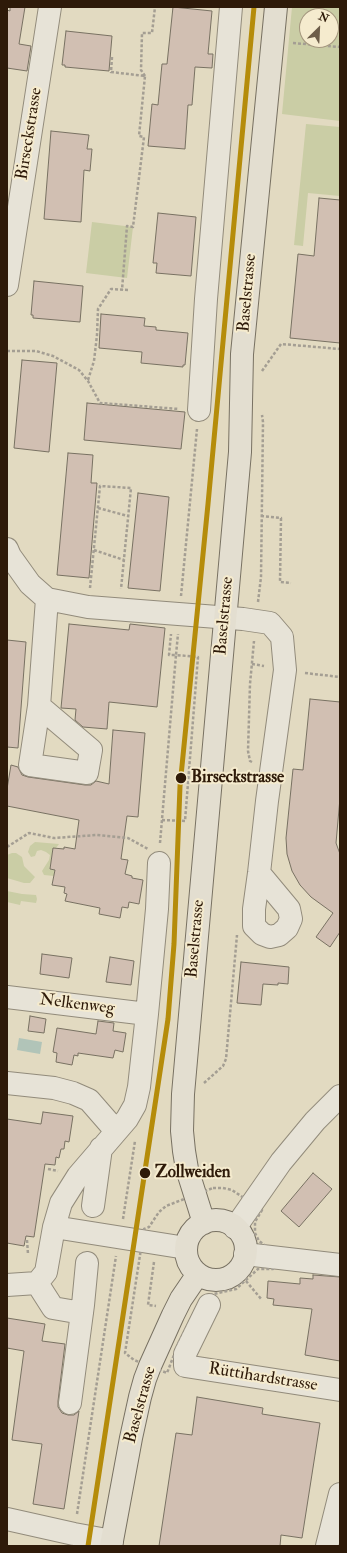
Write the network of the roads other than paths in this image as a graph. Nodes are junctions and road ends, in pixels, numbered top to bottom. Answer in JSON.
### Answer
{"nodes":[{"id":1,"x":50,"y":7,"type":"edge"},
{"id":2,"x":231,"y":7,"type":"edge"},
{"id":3,"x":276,"y":7,"type":"edge"},
{"id":4,"x":7,"y":285,"type":"edge"},
{"id":5,"x":199,"y":410,"type":"road end"},
{"id":6,"x":7,"y":549,"type":"edge"},
{"id":7,"x":47,"y":599,"type":"junction"},
{"id":8,"x":225,"y":618,"type":"junction"},
{"id":9,"x":39,"y":706,"type":"dead end"},
{"id":10,"x":159,"y":863,"type":"road end"},
{"id":11,"x":259,"y":873,"type":"dead end"},
{"id":12,"x":7,"y":997,"type":"edge"},
{"id":13,"x":146,"y":1014,"type":"junction"},
{"id":14,"x":7,"y":1083,"type":"edge"},
{"id":15,"x":340,"y":1096,"type":"edge"},
{"id":16,"x":126,"y":1135,"type":"junction"},
{"id":17,"x":101,"y":1148,"type":"junction"},
{"id":18,"x":93,"y":1206,"type":"dead end"},
{"id":19,"x":204,"y":1223,"type":"junction"},
{"id":20,"x":54,"y":1227,"type":"junction"},
{"id":21,"x":235,"y":1228,"type":"junction"},
{"id":22,"x":186,"y":1248,"type":"junction"},
{"id":23,"x":245,"y":1254,"type":"junction"},
{"id":24,"x":87,"y":1263,"type":"dead end"},
{"id":25,"x":340,"y":1265,"type":"edge"},
{"id":26,"x":198,"y":1274,"type":"junction"},
{"id":27,"x":37,"y":1282,"type":"junction"},
{"id":28,"x":7,"y":1284,"type":"edge"},
{"id":29,"x":209,"y":1305,"type":"dead end"},
{"id":30,"x":82,"y":1313,"type":"junction"},
{"id":31,"x":340,"y":1390,"type":"edge"},
{"id":32,"x":70,"y":1403,"type":"dead end"},
{"id":33,"x":340,"y":1494,"type":"edge"},
{"id":34,"x":7,"y":1519,"type":"edge"},
{"id":35,"x":111,"y":1543,"type":"edge"},
{"id":36,"x":328,"y":1546,"type":"edge"}],
"edges":[{"from":1,"to":4,"type":"street","name":"Birseckstrasse"},
{"from":2,"to":5,"type":"street"},
{"from":3,"to":8,"type":"main road","name":"Baselstrasse"},
{"from":6,"to":7,"type":"street"},
{"from":7,"to":8,"type":"street"},
{"from":7,"to":9,"type":"street"},
{"from":8,"to":11,"type":"street"},
{"from":8,"to":19,"type":"main road","name":"Baselstrasse"},
{"from":10,"to":13,"type":"street"},
{"from":12,"to":13,"type":"street","name":"Nelkenweg"},
{"from":13,"to":16,"type":"street"},
{"from":14,"to":16,"type":"street"},
{"from":15,"to":21,"type":"street"},
{"from":16,"to":17,"type":"street"},
{"from":17,"to":18,"type":"street"},
{"from":17,"to":20,"type":"street"},
{"from":19,"to":21,"type":"main road"},
{"from":19,"to":22,"type":"main road"},
{"from":20,"to":22,"type":"street"},
{"from":20,"to":27,"type":"street"},
{"from":21,"to":23,"type":"main road"},
{"from":22,"to":26,"type":"main road"},
{"from":23,"to":25,"type":"street"},
{"from":23,"to":26,"type":"main road"},
{"from":24,"to":30,"type":"street"},
{"from":26,"to":35,"type":"main road","name":"Baselstrasse"},
{"from":27,"to":28,"type":"street"},
{"from":27,"to":30,"type":"street"},
{"from":29,"to":31,"type":"street","name":"Rüttihardstrasse"},
{"from":30,"to":32,"type":"street"},
{"from":33,"to":36,"type":"street"},
{"from":34,"to":35,"type":"street"}]}
